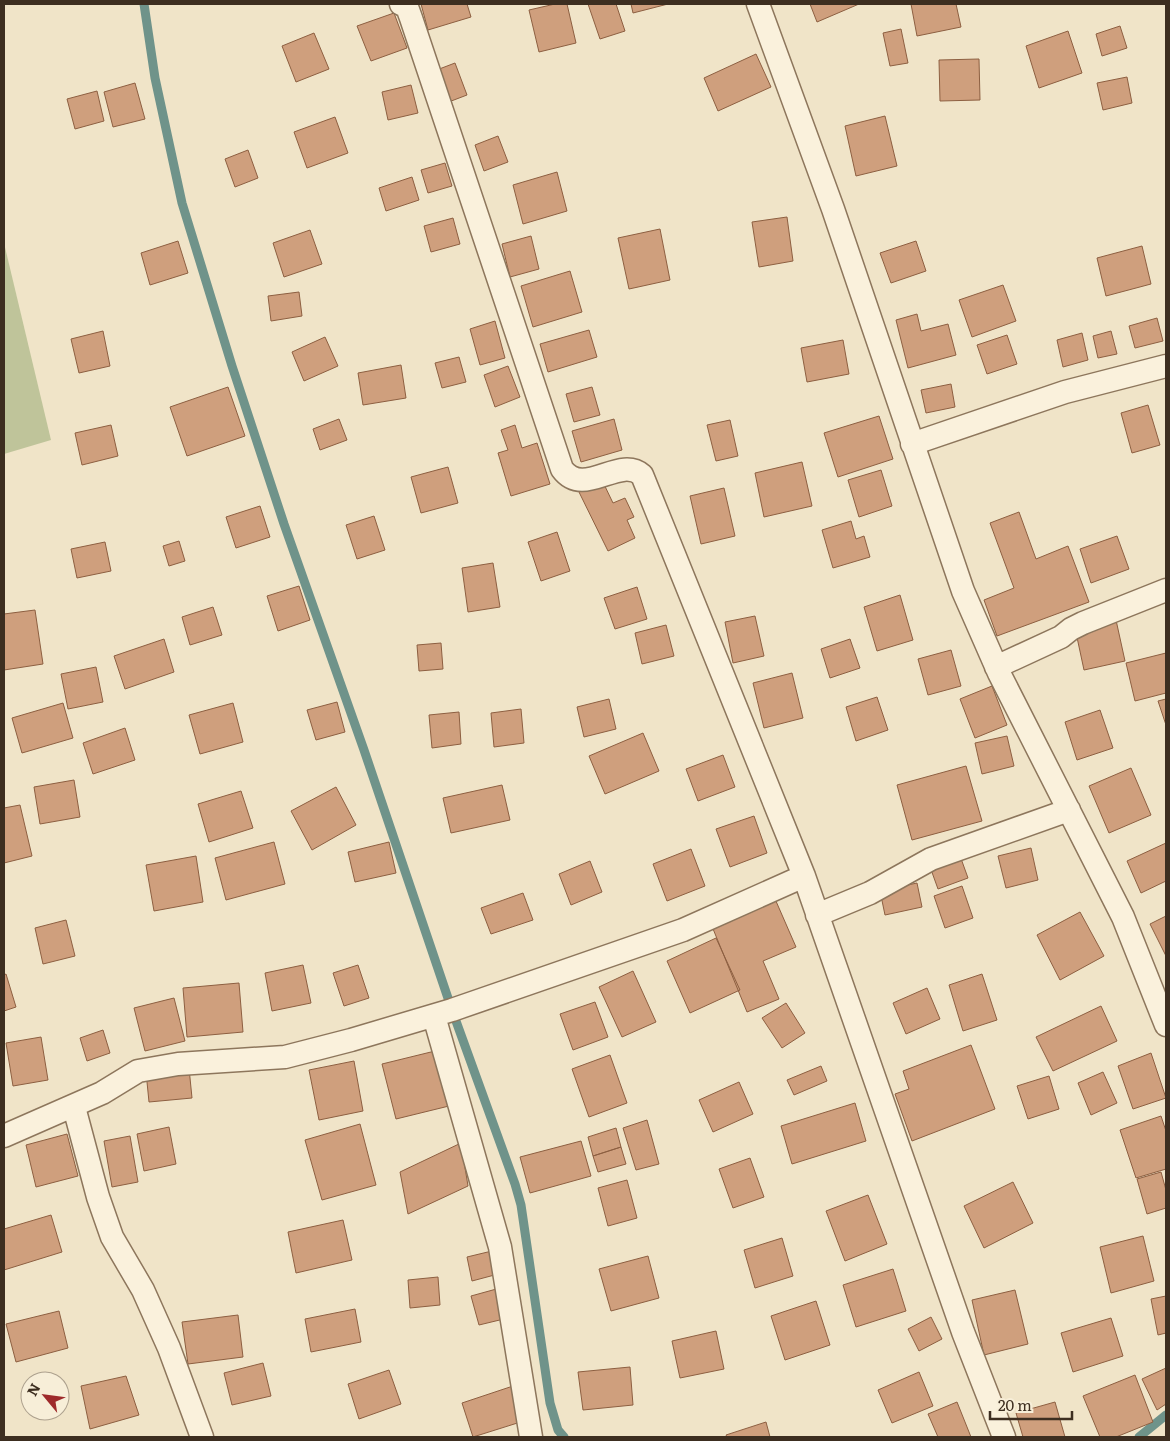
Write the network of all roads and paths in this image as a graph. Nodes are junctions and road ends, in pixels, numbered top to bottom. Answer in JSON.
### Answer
{"nodes":[{"id":1,"x":401,"y":4,"type":"edge"},
{"id":2,"x":758,"y":4,"type":"edge"},
{"id":3,"x":1166,"y":366,"type":"edge"},
{"id":4,"x":912,"y":444,"type":"junction"},
{"id":5,"x":1166,"y":590,"type":"edge"},
{"id":6,"x":996,"y":667,"type":"junction"},
{"id":7,"x":1069,"y":810,"type":"junction"},
{"id":8,"x":804,"y":876,"type":"junction"},
{"id":9,"x":817,"y":915,"type":"junction"},
{"id":10,"x":434,"y":1016,"type":"junction"},
{"id":11,"x":1166,"y":1025,"type":"edge"},
{"id":12,"x":74,"y":1106,"type":"junction"},
{"id":13,"x":4,"y":1136,"type":"edge"},
{"id":14,"x":202,"y":1437,"type":"edge"},
{"id":15,"x":531,"y":1437,"type":"edge"},
{"id":16,"x":1004,"y":1437,"type":"edge"}],
"edges":[{"from":1,"to":8,"type":"street"},
{"from":2,"to":4,"type":"street"},
{"from":3,"to":4,"type":"street"},
{"from":4,"to":6,"type":"street"},
{"from":5,"to":6,"type":"street"},
{"from":6,"to":7,"type":"street"},
{"from":7,"to":9,"type":"street"},
{"from":7,"to":11,"type":"street"},
{"from":8,"to":9,"type":"street"},
{"from":8,"to":10,"type":"street"},
{"from":9,"to":16,"type":"street"},
{"from":10,"to":12,"type":"street"},
{"from":10,"to":15,"type":"street"},
{"from":12,"to":13,"type":"street"},
{"from":12,"to":14,"type":"street"}]}
